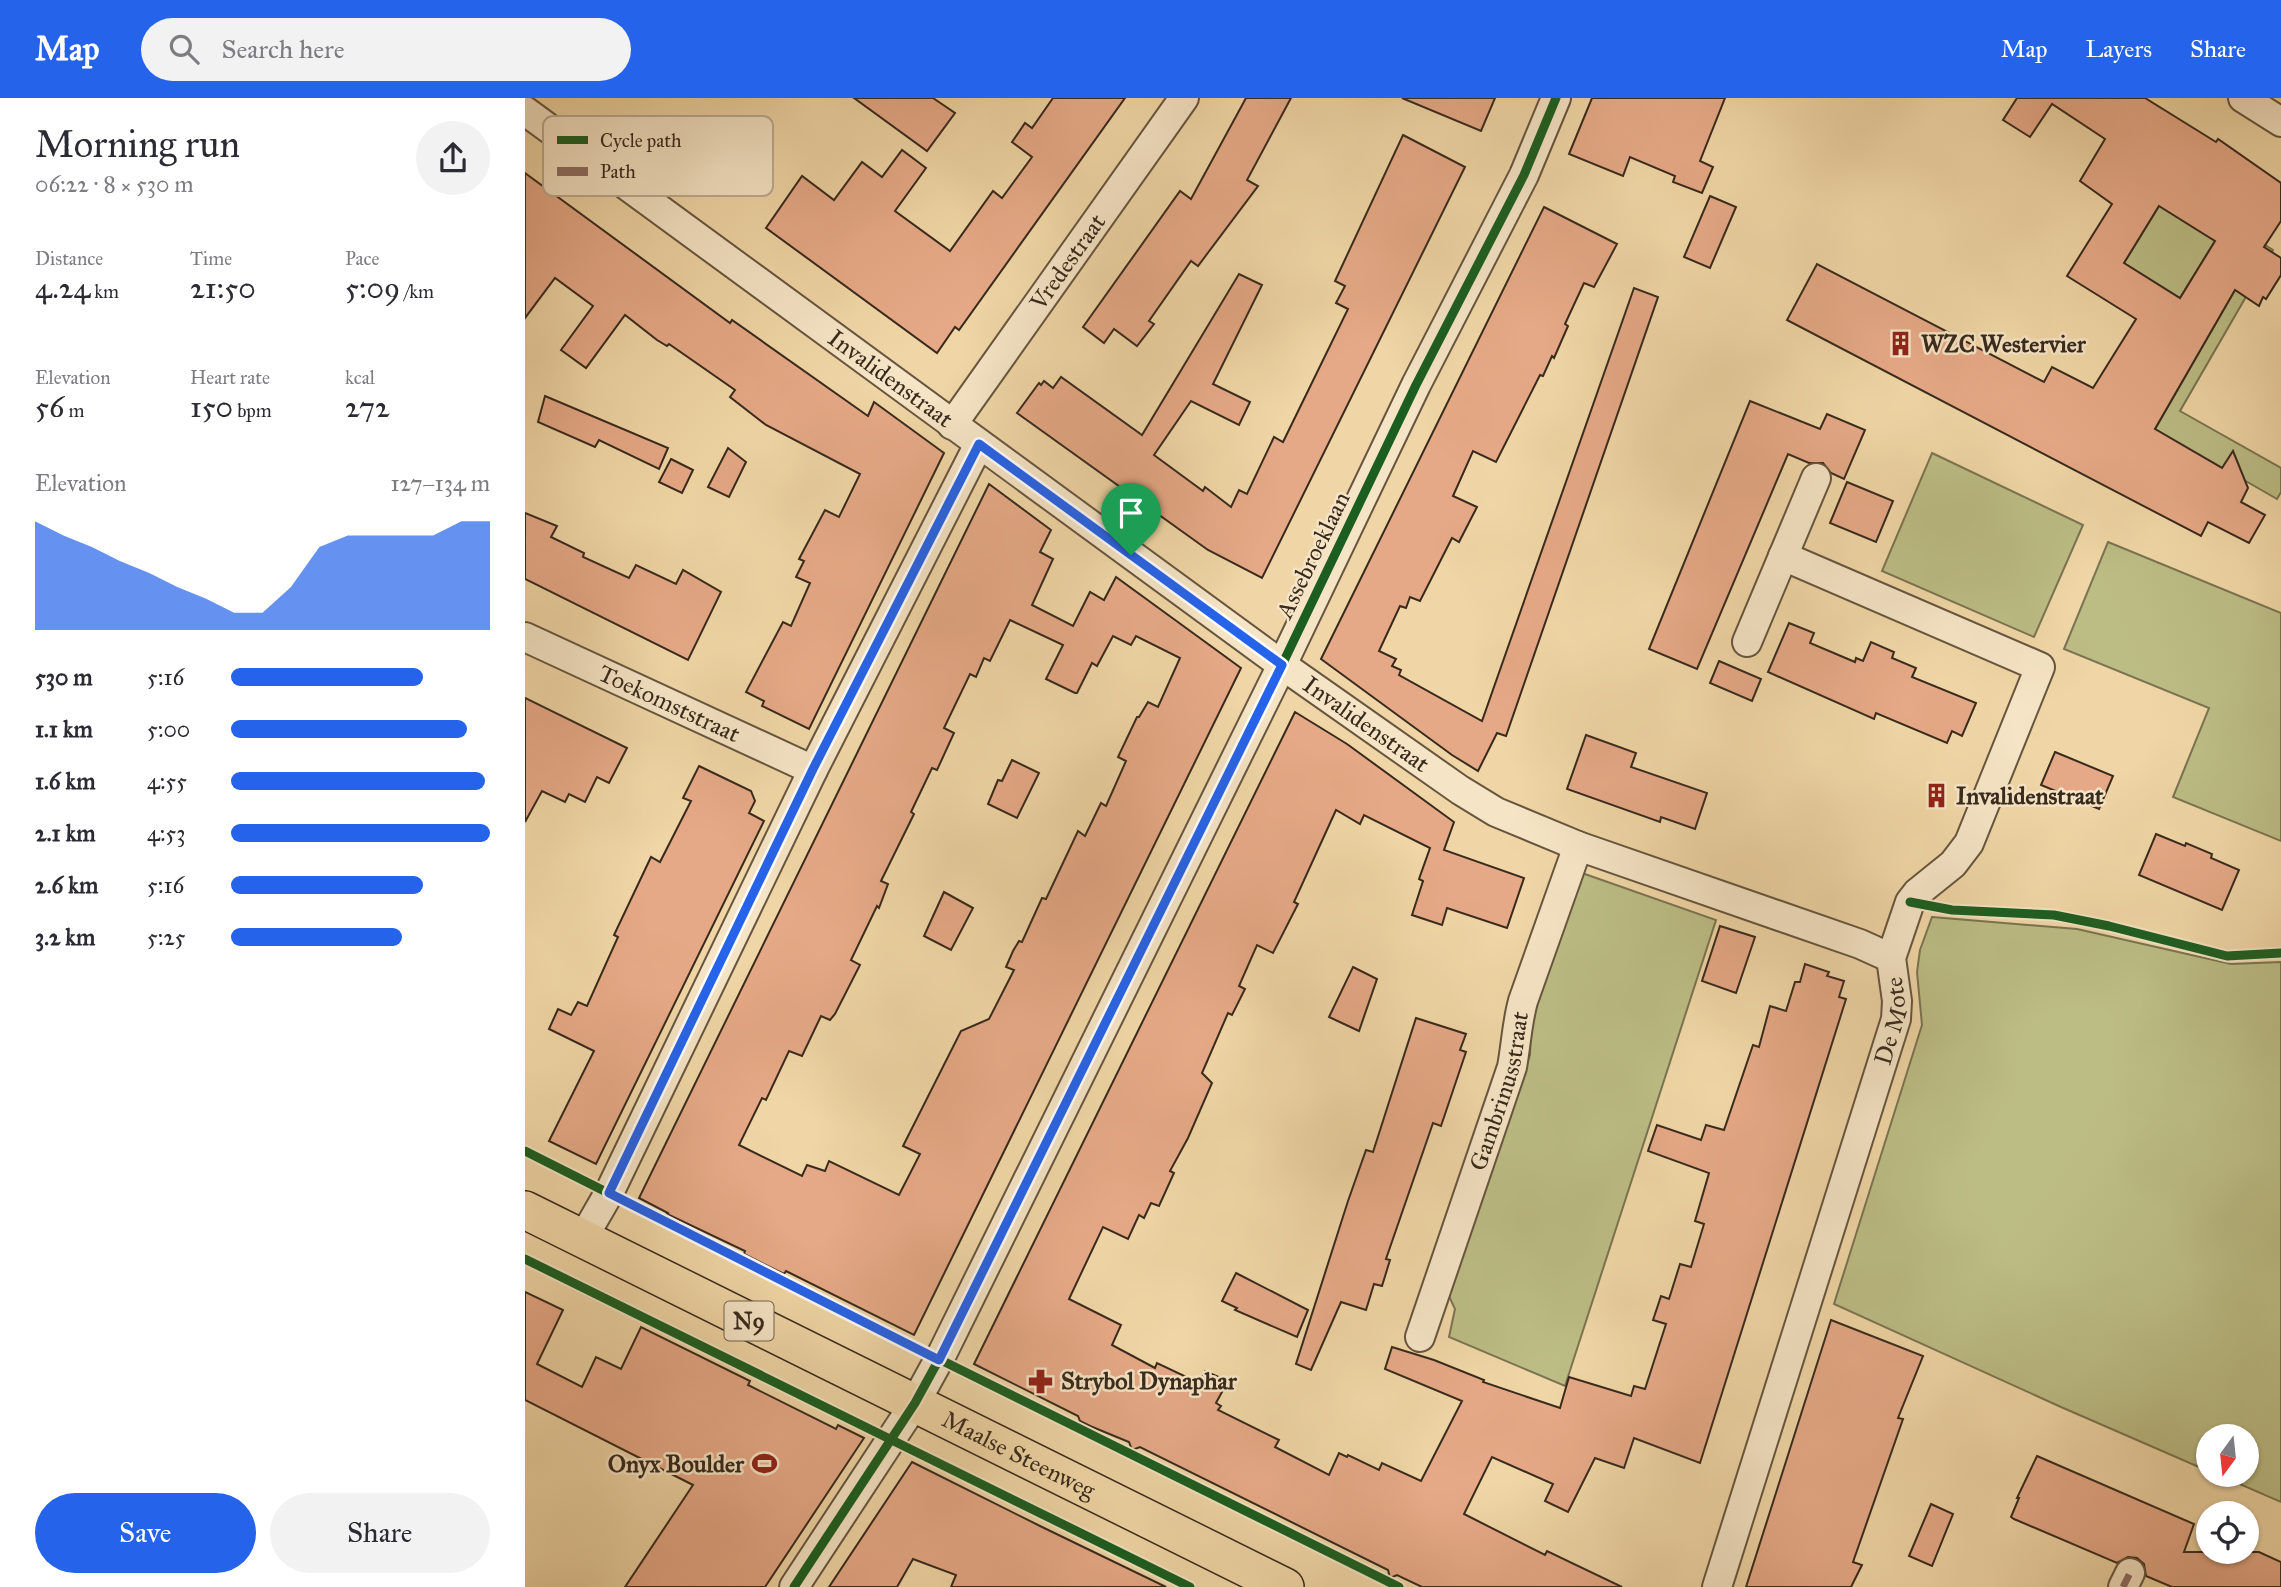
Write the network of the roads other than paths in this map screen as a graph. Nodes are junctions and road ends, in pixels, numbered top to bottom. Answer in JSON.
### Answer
{"nodes":[{"id":1,"x":1184,"y":98,"type":"edge"},
{"id":2,"x":1556,"y":98,"type":"edge"},
{"id":3,"x":2243,"y":98,"type":"edge"},
{"id":4,"x":525,"y":111,"type":"edge"},
{"id":5,"x":2281,"y":122,"type":"edge"},
{"id":6,"x":543,"y":124,"type":"edge"},
{"id":7,"x":641,"y":196,"type":"edge"},
{"id":8,"x":952,"y":425,"type":"junction"},
{"id":9,"x":979,"y":444,"type":"junction"},
{"id":10,"x":1816,"y":478,"type":"dead end"},
{"id":11,"x":1783,"y":556,"type":"junction"},
{"id":12,"x":525,"y":636,"type":"edge"},
{"id":13,"x":1747,"y":642,"type":"dead end"},
{"id":14,"x":1282,"y":665,"type":"junction"},
{"id":15,"x":813,"y":769,"type":"junction"},
{"id":16,"x":1578,"y":846,"type":"junction"},
{"id":17,"x":1891,"y":958,"type":"junction"},
{"id":18,"x":525,"y":1210,"type":"edge"},
{"id":19,"x":583,"y":1238,"type":"junction"},
{"id":20,"x":1420,"y":1337,"type":"dead end"},
{"id":21,"x":915,"y":1403,"type":"junction"},
{"id":22,"x":794,"y":1587,"type":"edge"},
{"id":23,"x":1285,"y":1587,"type":"edge"},
{"id":24,"x":1717,"y":1587,"type":"edge"}],
"edges":[{"from":1,"to":8,"type":"street","name":"Vredestraat"},
{"from":2,"to":14,"type":"street","name":"Assebroeklaan"},
{"from":3,"to":5,"type":"street"},
{"from":4,"to":6,"type":"street","name":"Invalidenstraat"},
{"from":7,"to":8,"type":"street","name":"Invalidenstraat"},
{"from":8,"to":9,"type":"street","name":"Invalidenstraat"},
{"from":9,"to":14,"type":"street","name":"Invalidenstraat"},
{"from":9,"to":15,"type":"street"},
{"from":10,"to":11,"type":"street"},
{"from":11,"to":13,"type":"street"},
{"from":11,"to":17,"type":"street","name":"De Mote"},
{"from":12,"to":15,"type":"street","name":"Toekomststraat"},
{"from":14,"to":16,"type":"street","name":"Invalidenstraat"},
{"from":14,"to":21,"type":"street","name":"Assebroeklaan"},
{"from":15,"to":19,"type":"street"},
{"from":16,"to":17,"type":"street","name":"Invalidenstraat"},
{"from":16,"to":20,"type":"street","name":"Gambrinusstraat"},
{"from":17,"to":24,"type":"street","name":"De Mote"},
{"from":18,"to":19,"type":"main road","name":"Maalse Steenweg","number":"N9"},
{"from":19,"to":21,"type":"main road","name":"Maalse Steenweg","number":"N9"},
{"from":21,"to":22,"type":"street","name":"Assebroeklaan"},
{"from":21,"to":23,"type":"main road","name":"Maalse Steenweg","number":"N9"}]}
